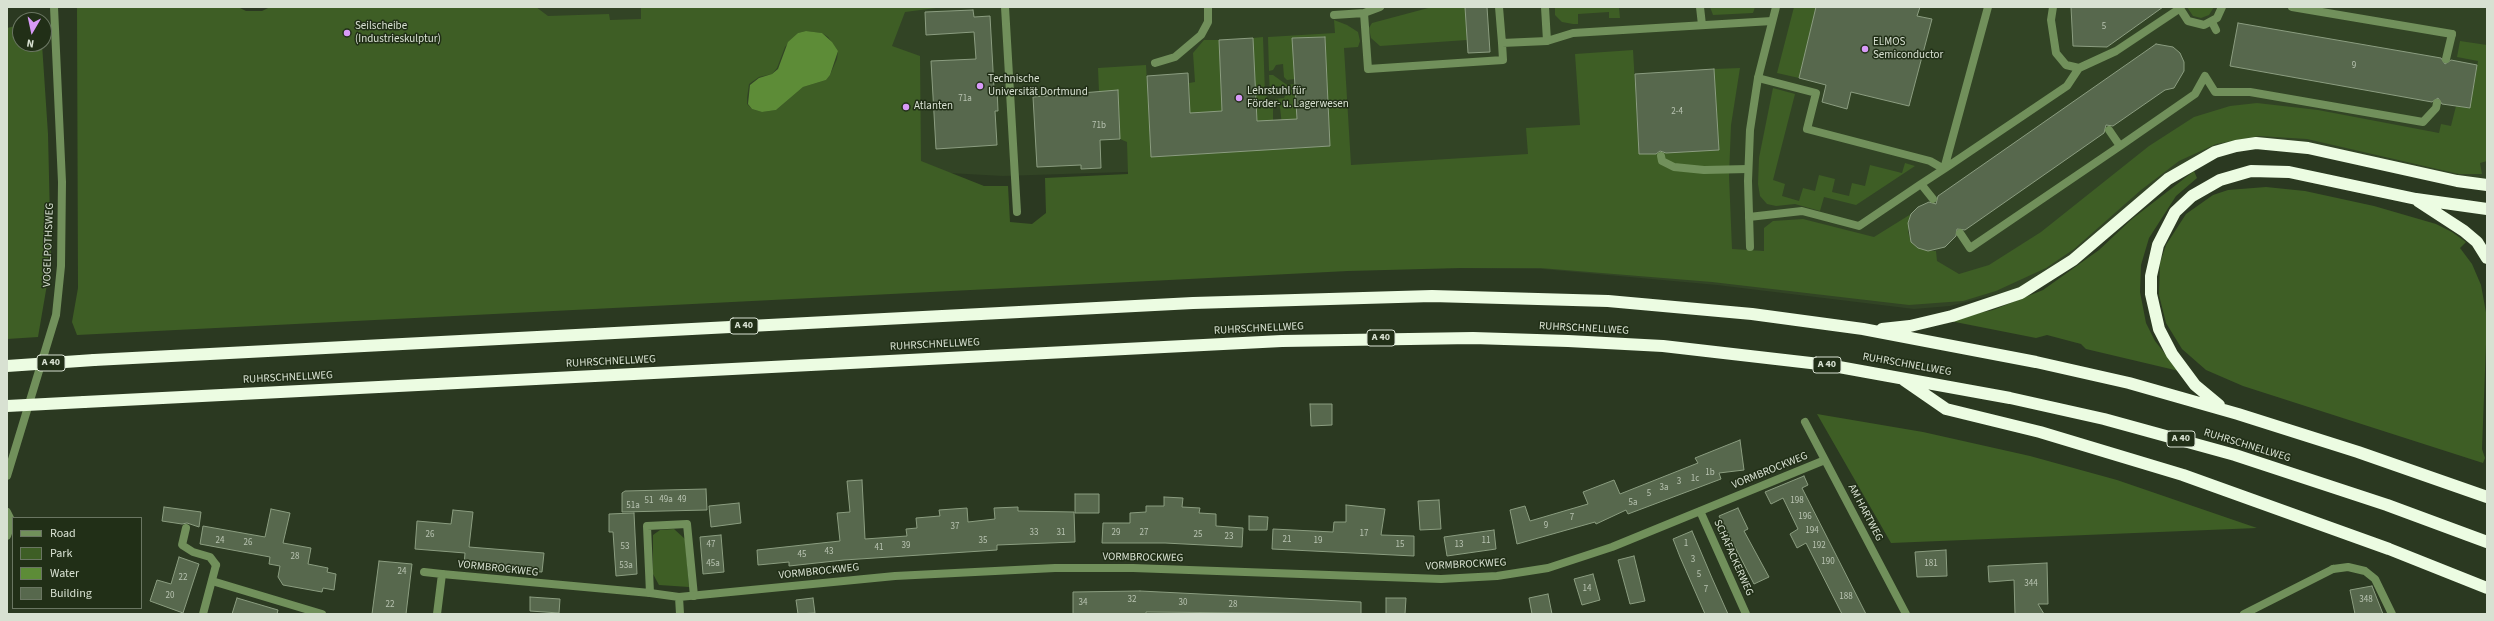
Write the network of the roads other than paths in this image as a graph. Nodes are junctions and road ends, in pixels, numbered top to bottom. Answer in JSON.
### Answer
{"nodes":[{"id":1,"x":54,"y":7,"type":"edge"},
{"id":2,"x":1005,"y":7,"type":"edge"},
{"id":3,"x":1208,"y":7,"type":"edge"},
{"id":4,"x":1380,"y":7,"type":"edge"},
{"id":5,"x":1499,"y":7,"type":"edge"},
{"id":6,"x":1545,"y":7,"type":"edge"},
{"id":7,"x":1700,"y":7,"type":"edge"},
{"id":8,"x":1776,"y":7,"type":"edge"},
{"id":9,"x":1988,"y":7,"type":"edge"},
{"id":10,"x":2053,"y":7,"type":"edge"},
{"id":11,"x":2222,"y":7,"type":"edge"},
{"id":12,"x":2292,"y":7,"type":"edge"},
{"id":13,"x":2179,"y":8,"type":"edge"},
{"id":14,"x":1364,"y":13,"type":"junction"},
{"id":15,"x":1334,"y":14,"type":"dead end"},
{"id":16,"x":1772,"y":21,"type":"junction"},
{"id":17,"x":1702,"y":25,"type":"junction"},
{"id":18,"x":1547,"y":40,"type":"junction"},
{"id":19,"x":1502,"y":43,"type":"junction"},
{"id":20,"x":2446,"y":59,"type":"dead end"},
{"id":21,"x":1155,"y":63,"type":"dead end"},
{"id":22,"x":2079,"y":68,"type":"junction"},
{"id":23,"x":1758,"y":78,"type":"junction"},
{"id":24,"x":2437,"y":103,"type":"dead end"},
{"id":25,"x":2109,"y":130,"type":"dead end"},
{"id":26,"x":2120,"y":146,"type":"junction"},
{"id":27,"x":1661,"y":156,"type":"dead end"},
{"id":28,"x":1748,"y":169,"type":"junction"},
{"id":29,"x":1944,"y":169,"type":"junction"},
{"id":30,"x":1921,"y":184,"type":"junction"},
{"id":31,"x":2487,"y":185,"type":"edge"},
{"id":32,"x":1933,"y":199,"type":"dead end"},
{"id":33,"x":2416,"y":199,"type":"junction"},
{"id":34,"x":2487,"y":209,"type":"edge"},
{"id":35,"x":1017,"y":212,"type":"dead end"},
{"id":36,"x":1749,"y":217,"type":"junction"},
{"id":37,"x":1960,"y":233,"type":"dead end"},
{"id":38,"x":1750,"y":247,"type":"dead end"},
{"id":39,"x":2487,"y":258,"type":"edge"},
{"id":40,"x":1863,"y":329,"type":"junction"},
{"id":41,"x":7,"y":366,"type":"edge"},
{"id":42,"x":1901,"y":378,"type":"junction"},
{"id":43,"x":7,"y":406,"type":"edge"},
{"id":44,"x":2238,"y":414,"type":"junction"},
{"id":45,"x":1805,"y":422,"type":"dead end"},
{"id":46,"x":1825,"y":460,"type":"junction"},
{"id":47,"x":7,"y":476,"type":"edge"},
{"id":48,"x":2487,"y":497,"type":"edge"},
{"id":49,"x":1700,"y":511,"type":"junction"},
{"id":50,"x":7,"y":512,"type":"edge"},
{"id":51,"x":186,"y":528,"type":"dead end"},
{"id":52,"x":7,"y":536,"type":"edge"},
{"id":53,"x":2487,"y":542,"type":"edge"},
{"id":54,"x":424,"y":572,"type":"dead end"},
{"id":55,"x":442,"y":574,"type":"junction"},
{"id":56,"x":212,"y":581,"type":"junction"},
{"id":57,"x":2487,"y":588,"type":"edge"},
{"id":58,"x":650,"y":593,"type":"junction"},
{"id":59,"x":694,"y":596,"type":"junction"},
{"id":60,"x":679,"y":597,"type":"junction"},
{"id":61,"x":203,"y":614,"type":"edge"},
{"id":62,"x":322,"y":614,"type":"edge"},
{"id":63,"x":437,"y":614,"type":"edge"},
{"id":64,"x":680,"y":614,"type":"edge"},
{"id":65,"x":1746,"y":614,"type":"edge"},
{"id":66,"x":1906,"y":614,"type":"edge"},
{"id":67,"x":2244,"y":614,"type":"edge"},
{"id":68,"x":2392,"y":614,"type":"edge"}],
"edges":[{"from":1,"to":47,"type":"street","name":"VOGELPOTHSWEG"},
{"from":2,"to":35,"type":"street"},
{"from":3,"to":21,"type":"street"},
{"from":4,"to":14,"type":"street"},
{"from":5,"to":19,"type":"street"},
{"from":6,"to":18,"type":"street"},
{"from":7,"to":17,"type":"street"},
{"from":8,"to":16,"type":"street"},
{"from":9,"to":29,"type":"street"},
{"from":10,"to":22,"type":"street"},
{"from":11,"to":13,"type":"street"},
{"from":12,"to":20,"type":"street"},
{"from":13,"to":22,"type":"street"},
{"from":14,"to":15,"type":"street"},
{"from":14,"to":19,"type":"street"},
{"from":16,"to":17,"type":"street"},
{"from":16,"to":23,"type":"street"},
{"from":17,"to":18,"type":"street"},
{"from":18,"to":19,"type":"street"},
{"from":22,"to":29,"type":"street"},
{"from":23,"to":28,"type":"street"},
{"from":23,"to":29,"type":"street"},
{"from":24,"to":26,"type":"street"},
{"from":25,"to":26,"type":"street"},
{"from":26,"to":37,"type":"street"},
{"from":27,"to":28,"type":"street"},
{"from":28,"to":36,"type":"street"},
{"from":29,"to":30,"type":"street"},
{"from":30,"to":32,"type":"street"},
{"from":30,"to":36,"type":"street"},
{"from":31,"to":40,"type":"highway"},
{"from":33,"to":34,"type":"highway"},
{"from":33,"to":39,"type":"highway"},
{"from":33,"to":44,"type":"highway"},
{"from":36,"to":38,"type":"street"},
{"from":40,"to":41,"type":"highway","number":"A 40","bridge":true},
{"from":40,"to":44,"type":"highway","number":"A 40"},
{"from":42,"to":43,"type":"highway","name":"RUHRSCHNELLWEG","number":"A 40","bridge":true},
{"from":42,"to":53,"type":"highway","name":"RUHRSCHNELLWEG","number":"A 40"},
{"from":42,"to":57,"type":"highway"},
{"from":44,"to":48,"type":"highway","number":"A 40"},
{"from":45,"to":46,"type":"street","name":"AM HARTWEG"},
{"from":46,"to":49,"type":"street","name":"VORMBROCKWEG"},
{"from":46,"to":66,"type":"street","name":"AM HARTWEG"},
{"from":49,"to":59,"type":"street","name":"VORMBROCKWEG"},
{"from":49,"to":65,"type":"street","name":"SCHAFACKERWEG"},
{"from":50,"to":52,"type":"street"},
{"from":51,"to":56,"type":"street"},
{"from":54,"to":55,"type":"street","name":"VORMBROCKWEG"},
{"from":55,"to":58,"type":"street","name":"VORMBROCKWEG"},
{"from":55,"to":63,"type":"street"},
{"from":56,"to":61,"type":"street"},
{"from":56,"to":62,"type":"street"},
{"from":58,"to":59,"type":"street"},
{"from":58,"to":60,"type":"street","name":"VORMBROCKWEG"},
{"from":59,"to":60,"type":"street","name":"VORMBROCKWEG"},
{"from":60,"to":64,"type":"street"},
{"from":67,"to":68,"type":"street"}]}
